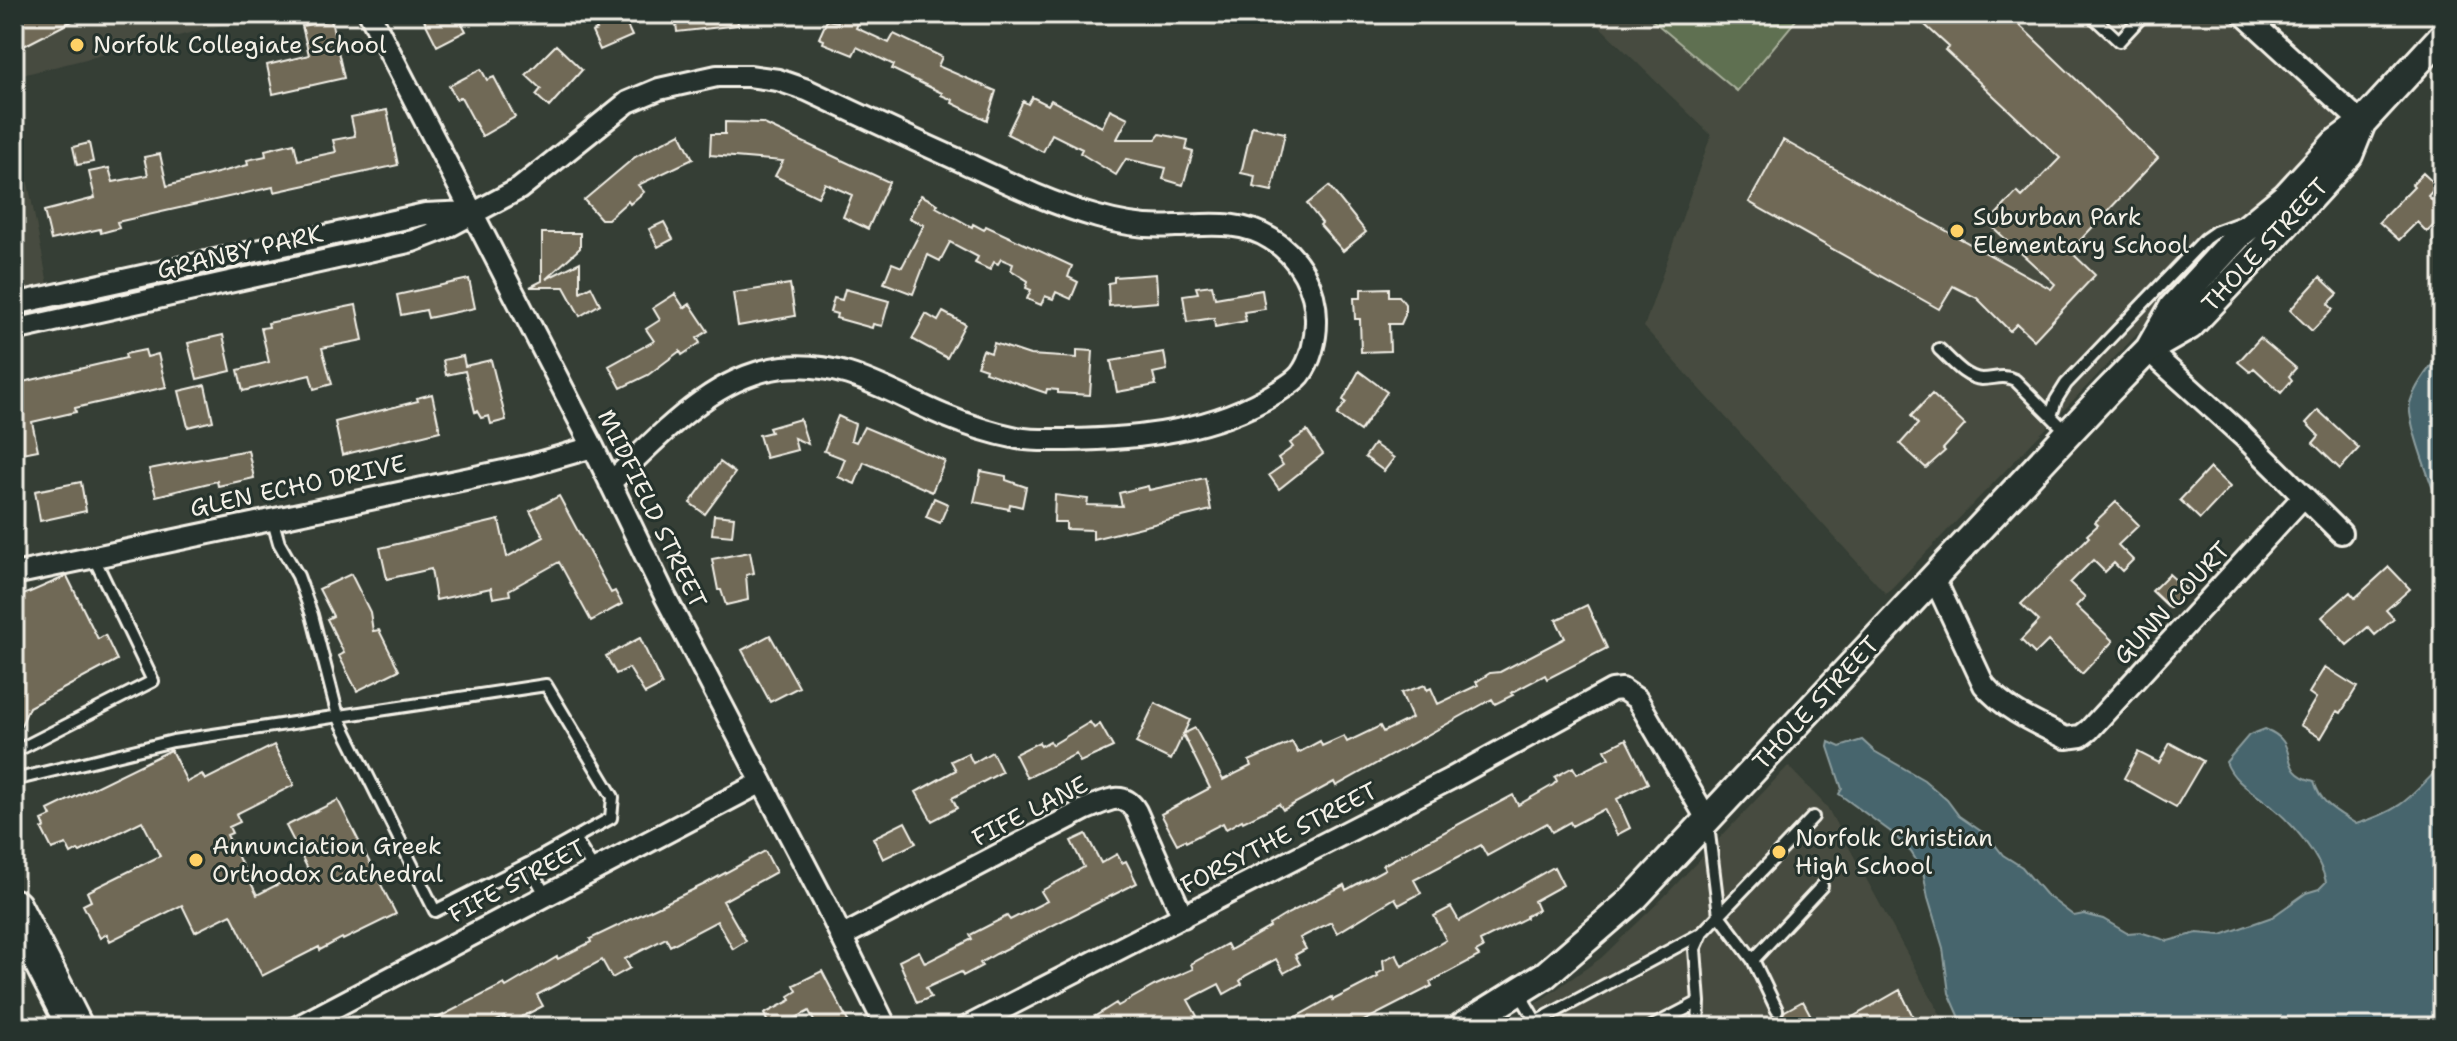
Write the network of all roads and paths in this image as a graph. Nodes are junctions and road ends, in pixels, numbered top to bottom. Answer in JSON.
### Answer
{"nodes":[{"id":1,"x":370,"y":14,"type":"edge"},
{"id":2,"x":2090,"y":14,"type":"edge"},
{"id":3,"x":2144,"y":14,"type":"edge"},
{"id":4,"x":2243,"y":14,"type":"edge"},
{"id":5,"x":2443,"y":35,"type":"edge"},
{"id":6,"x":2362,"y":123,"type":"junction"},
{"id":7,"x":473,"y":212,"type":"junction"},
{"id":8,"x":2272,"y":222,"type":"junction"},
{"id":9,"x":14,"y":304,"type":"edge"},
{"id":10,"x":14,"y":330,"type":"edge"},
{"id":11,"x":1939,"y":349,"type":"dead end"},
{"id":12,"x":2148,"y":350,"type":"junction"},
{"id":13,"x":2060,"y":425,"type":"junction"},
{"id":14,"x":593,"y":447,"type":"junction"},
{"id":15,"x":610,"y":483,"type":"junction"},
{"id":16,"x":2304,"y":496,"type":"junction"},
{"id":17,"x":272,"y":518,"type":"junction"},
{"id":18,"x":2341,"y":533,"type":"dead end"},
{"id":19,"x":93,"y":556,"type":"junction"},
{"id":20,"x":14,"y":574,"type":"edge"},
{"id":21,"x":1934,"y":578,"type":"junction"},
{"id":22,"x":338,"y":716,"type":"junction"},
{"id":23,"x":14,"y":752,"type":"edge"},
{"id":24,"x":14,"y":780,"type":"edge"},
{"id":25,"x":762,"y":782,"type":"junction"},
{"id":26,"x":1813,"y":817,"type":"dead end"},
{"id":27,"x":1707,"y":819,"type":"junction"},
{"id":28,"x":574,"y":838,"type":"junction"},
{"id":29,"x":528,"y":864,"type":"junction"},
{"id":30,"x":594,"y":870,"type":"junction"},
{"id":31,"x":1822,"y":886,"type":"dead end"},
{"id":32,"x":546,"y":896,"type":"junction"},
{"id":33,"x":14,"y":907,"type":"edge"},
{"id":34,"x":1719,"y":915,"type":"junction"},
{"id":35,"x":1183,"y":917,"type":"junction"},
{"id":36,"x":1702,"y":933,"type":"junction"},
{"id":37,"x":841,"y":937,"type":"junction"},
{"id":38,"x":1753,"y":960,"type":"junction"},
{"id":39,"x":1519,"y":993,"type":"junction"},
{"id":40,"x":1699,"y":1002,"type":"junction"},
{"id":41,"x":1777,"y":1010,"type":"dead end"},
{"id":42,"x":1537,"y":1025,"type":"edge"},
{"id":43,"x":302,"y":1026,"type":"edge"},
{"id":44,"x":75,"y":1027,"type":"edge"},
{"id":45,"x":886,"y":1027,"type":"edge"},
{"id":46,"x":967,"y":1027,"type":"edge"},
{"id":47,"x":1461,"y":1027,"type":"edge"},
{"id":48,"x":1651,"y":1027,"type":"edge"},
{"id":49,"x":1698,"y":1027,"type":"edge"}],
"edges":[{"from":1,"to":7,"type":"street","name":"MIDFIELD STREET"},
{"from":2,"to":3,"type":"lane"},
{"from":4,"to":6,"type":"street"},
{"from":5,"to":6,"type":"street","name":"THOLE STREET"},
{"from":6,"to":8,"type":"street","name":"THOLE STREET"},
{"from":7,"to":9,"type":"street","name":"GRANBY PARK"},
{"from":7,"to":10,"type":"street","name":"GRANBY PARK"},
{"from":7,"to":14,"type":"street","name":"MIDFIELD STREET"},
{"from":7,"to":15,"type":"street","name":"GRANBY PARK"},
{"from":8,"to":12,"type":"street","name":"THOLE STREET"},
{"from":8,"to":13,"type":"lane"},
{"from":11,"to":13,"type":"lane"},
{"from":12,"to":13,"type":"street","name":"THOLE STREET"},
{"from":12,"to":16,"type":"street"},
{"from":13,"to":21,"type":"street","name":"THOLE STREET"},
{"from":14,"to":15,"type":"street","name":"MIDFIELD STREET"},
{"from":14,"to":17,"type":"street","name":"GLEN ECHO DRIVE"},
{"from":15,"to":25,"type":"street","name":"MIDFIELD STREET"},
{"from":16,"to":18,"type":"street"},
{"from":16,"to":21,"type":"street","name":"GUNN COURT"},
{"from":17,"to":19,"type":"street","name":"GLEN ECHO DRIVE"},
{"from":17,"to":22,"type":"lane"},
{"from":19,"to":20,"type":"street","name":"GLEN ECHO DRIVE"},
{"from":19,"to":23,"type":"lane"},
{"from":21,"to":27,"type":"street","name":"THOLE STREET"},
{"from":22,"to":24,"type":"lane"},
{"from":22,"to":28,"type":"lane"},
{"from":22,"to":29,"type":"lane"},
{"from":25,"to":30,"type":"street","name":"FIFE STREET"},
{"from":25,"to":37,"type":"street","name":"MIDFIELD STREET"},
{"from":26,"to":34,"type":"lane"},
{"from":27,"to":34,"type":"lane"},
{"from":27,"to":35,"type":"street","name":"FORSYTHE STREET"},
{"from":27,"to":39,"type":"street","name":"THOLE STREET"},
{"from":28,"to":29,"type":"lane"},
{"from":28,"to":30,"type":"lane"},
{"from":29,"to":32,"type":"lane"},
{"from":30,"to":32,"type":"street","name":"FIFE STREET"},
{"from":31,"to":38,"type":"lane"},
{"from":32,"to":43,"type":"street","name":"FIFE STREET"},
{"from":33,"to":44,"type":"main road"},
{"from":34,"to":36,"type":"lane"},
{"from":34,"to":38,"type":"lane"},
{"from":35,"to":37,"type":"street","name":"FIFE LANE"},
{"from":35,"to":46,"type":"street","name":"FORSYTHE STREET"},
{"from":36,"to":40,"type":"lane"},
{"from":36,"to":42,"type":"lane"},
{"from":37,"to":45,"type":"street","name":"MIDFIELD STREET"},
{"from":38,"to":41,"type":"lane"},
{"from":39,"to":42,"type":"lane"},
{"from":39,"to":47,"type":"street","name":"THOLE STREET"},
{"from":40,"to":48,"type":"lane"},
{"from":40,"to":49,"type":"lane"}]}
